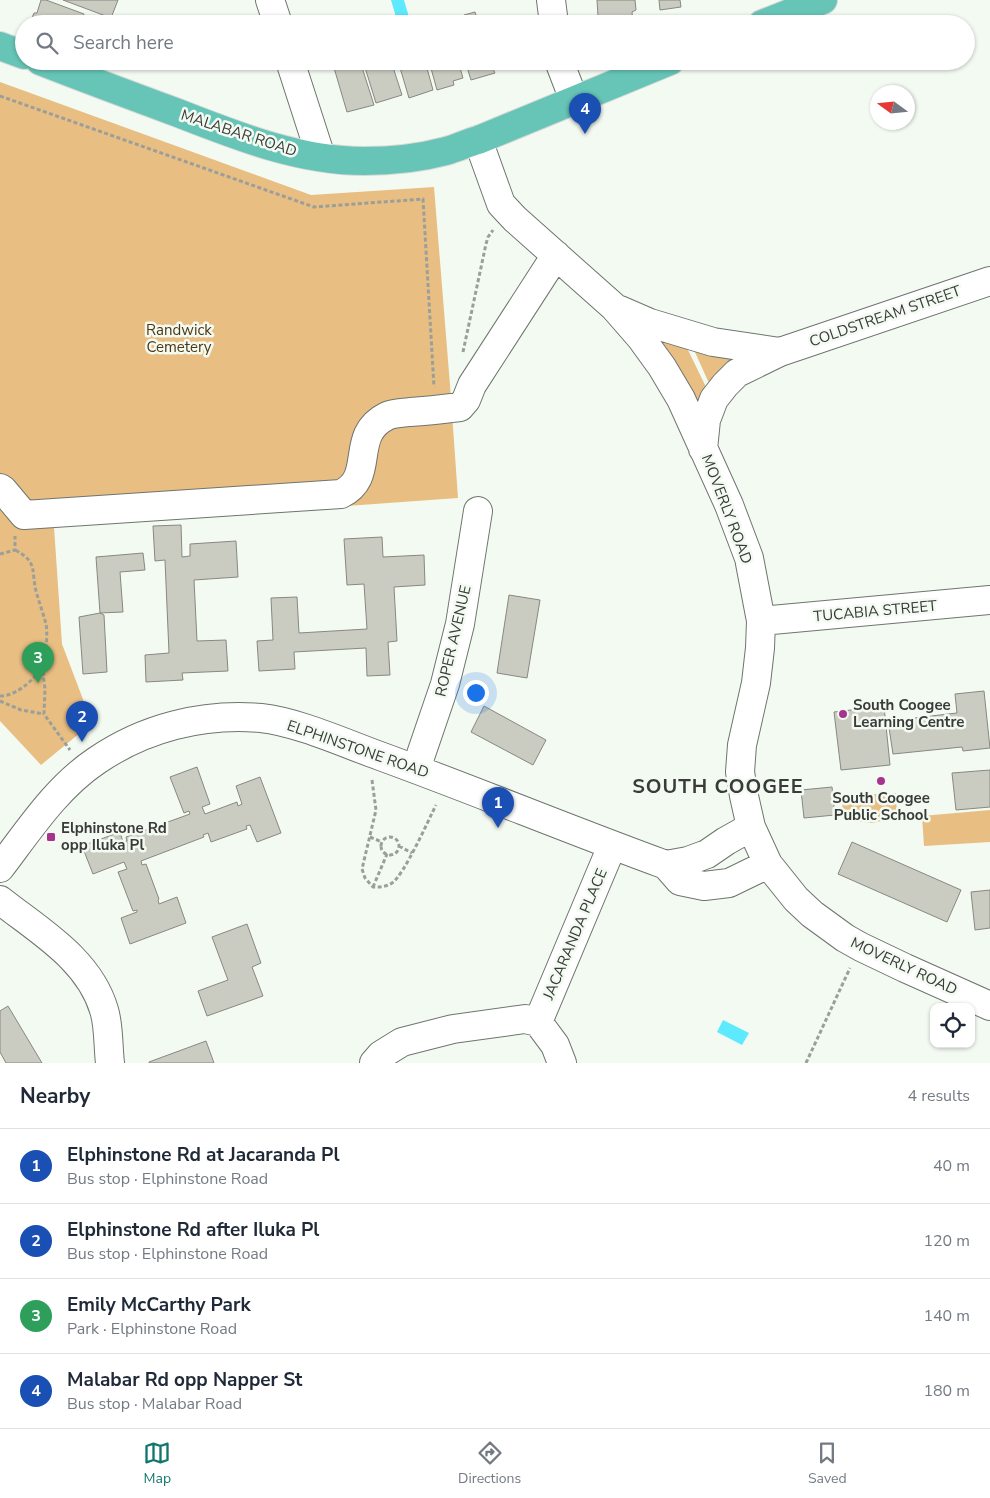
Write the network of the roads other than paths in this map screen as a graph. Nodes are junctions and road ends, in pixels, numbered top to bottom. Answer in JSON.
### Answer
{"nodes":[{"id":1,"x":270,"y":0,"type":"edge"},
{"id":2,"x":551,"y":0,"type":"edge"},
{"id":3,"x":823,"y":0,"type":"edge"},
{"id":4,"x":275,"y":15,"type":"edge"},
{"id":5,"x":553,"y":15,"type":"edge"},
{"id":6,"x":785,"y":15,"type":"edge"},
{"id":7,"x":0,"y":46,"type":"edge"},
{"id":8,"x":15,"y":52,"type":"edge"},
{"id":9,"x":64,"y":70,"type":"edge"},
{"id":10,"x":293,"y":70,"type":"edge"},
{"id":11,"x":562,"y":70,"type":"edge"},
{"id":12,"x":648,"y":70,"type":"edge"},
{"id":13,"x":574,"y":100,"type":"junction"},
{"id":14,"x":478,"y":140,"type":"junction"},
{"id":15,"x":321,"y":157,"type":"junction"},
{"id":16,"x":556,"y":255,"type":"junction"},
{"id":17,"x":990,"y":281,"type":"edge"},
{"id":18,"x":614,"y":307,"type":"junction"},
{"id":19,"x":780,"y":352,"type":"junction"},
{"id":20,"x":704,"y":449,"type":"junction"},
{"id":21,"x":0,"y":488,"type":"edge"},
{"id":22,"x":478,"y":511,"type":"dead end"},
{"id":23,"x":990,"y":600,"type":"edge"},
{"id":24,"x":761,"y":621,"type":"junction"},
{"id":25,"x":416,"y":769,"type":"junction"},
{"id":26,"x":751,"y":827,"type":"junction"},
{"id":27,"x":612,"y":846,"type":"junction"},
{"id":28,"x":768,"y":864,"type":"junction"},
{"id":29,"x":666,"y":865,"type":"junction"},
{"id":30,"x":0,"y":868,"type":"edge"},
{"id":31,"x":0,"y":900,"type":"edge"},
{"id":32,"x":990,"y":1006,"type":"edge"},
{"id":33,"x":538,"y":1022,"type":"junction"},
{"id":34,"x":110,"y":1063,"type":"edge"},
{"id":35,"x":374,"y":1063,"type":"edge"},
{"id":36,"x":562,"y":1063,"type":"edge"}],
"edges":[{"from":1,"to":4,"type":"street"},
{"from":2,"to":5,"type":"street"},
{"from":3,"to":6,"type":"main road"},
{"from":7,"to":8,"type":"main road"},
{"from":9,"to":15,"type":"main road","name":"MALABAR ROAD"},
{"from":10,"to":15,"type":"street"},
{"from":11,"to":13,"type":"street"},
{"from":12,"to":13,"type":"main road","name":"MALABAR ROAD"},
{"from":13,"to":14,"type":"main road","name":"MALABAR ROAD"},
{"from":14,"to":15,"type":"main road","name":"MALABAR ROAD"},
{"from":14,"to":16,"type":"street","name":"MOVERLY ROAD"},
{"from":16,"to":18,"type":"street","name":"MOVERLY ROAD"},
{"from":16,"to":21,"type":"street"},
{"from":17,"to":19,"type":"street","name":"COLDSTREAM STREET"},
{"from":18,"to":19,"type":"street","name":"COLDSTREAM STREET"},
{"from":18,"to":20,"type":"street","name":"MOVERLY ROAD"},
{"from":19,"to":20,"type":"street","name":"COLDSTREAM STREET"},
{"from":20,"to":24,"type":"street","name":"MOVERLY ROAD"},
{"from":22,"to":25,"type":"street","name":"ROPER AVENUE"},
{"from":23,"to":24,"type":"street","name":"TUCABIA STREET"},
{"from":24,"to":26,"type":"street","name":"MOVERLY ROAD"},
{"from":25,"to":27,"type":"street","name":"ELPHINSTONE ROAD"},
{"from":25,"to":30,"type":"street","name":"ELPHINSTONE ROAD"},
{"from":26,"to":28,"type":"street","name":"MOVERLY ROAD"},
{"from":26,"to":29,"type":"street"},
{"from":27,"to":29,"type":"street","name":"ELPHINSTONE ROAD"},
{"from":27,"to":33,"type":"street","name":"JACARANDA PLACE"},
{"from":28,"to":29,"type":"street","name":"ELPHINSTONE ROAD"},
{"from":28,"to":32,"type":"street","name":"MOVERLY ROAD"},
{"from":31,"to":34,"type":"street"},
{"from":33,"to":35,"type":"street"},
{"from":33,"to":36,"type":"street"}]}
